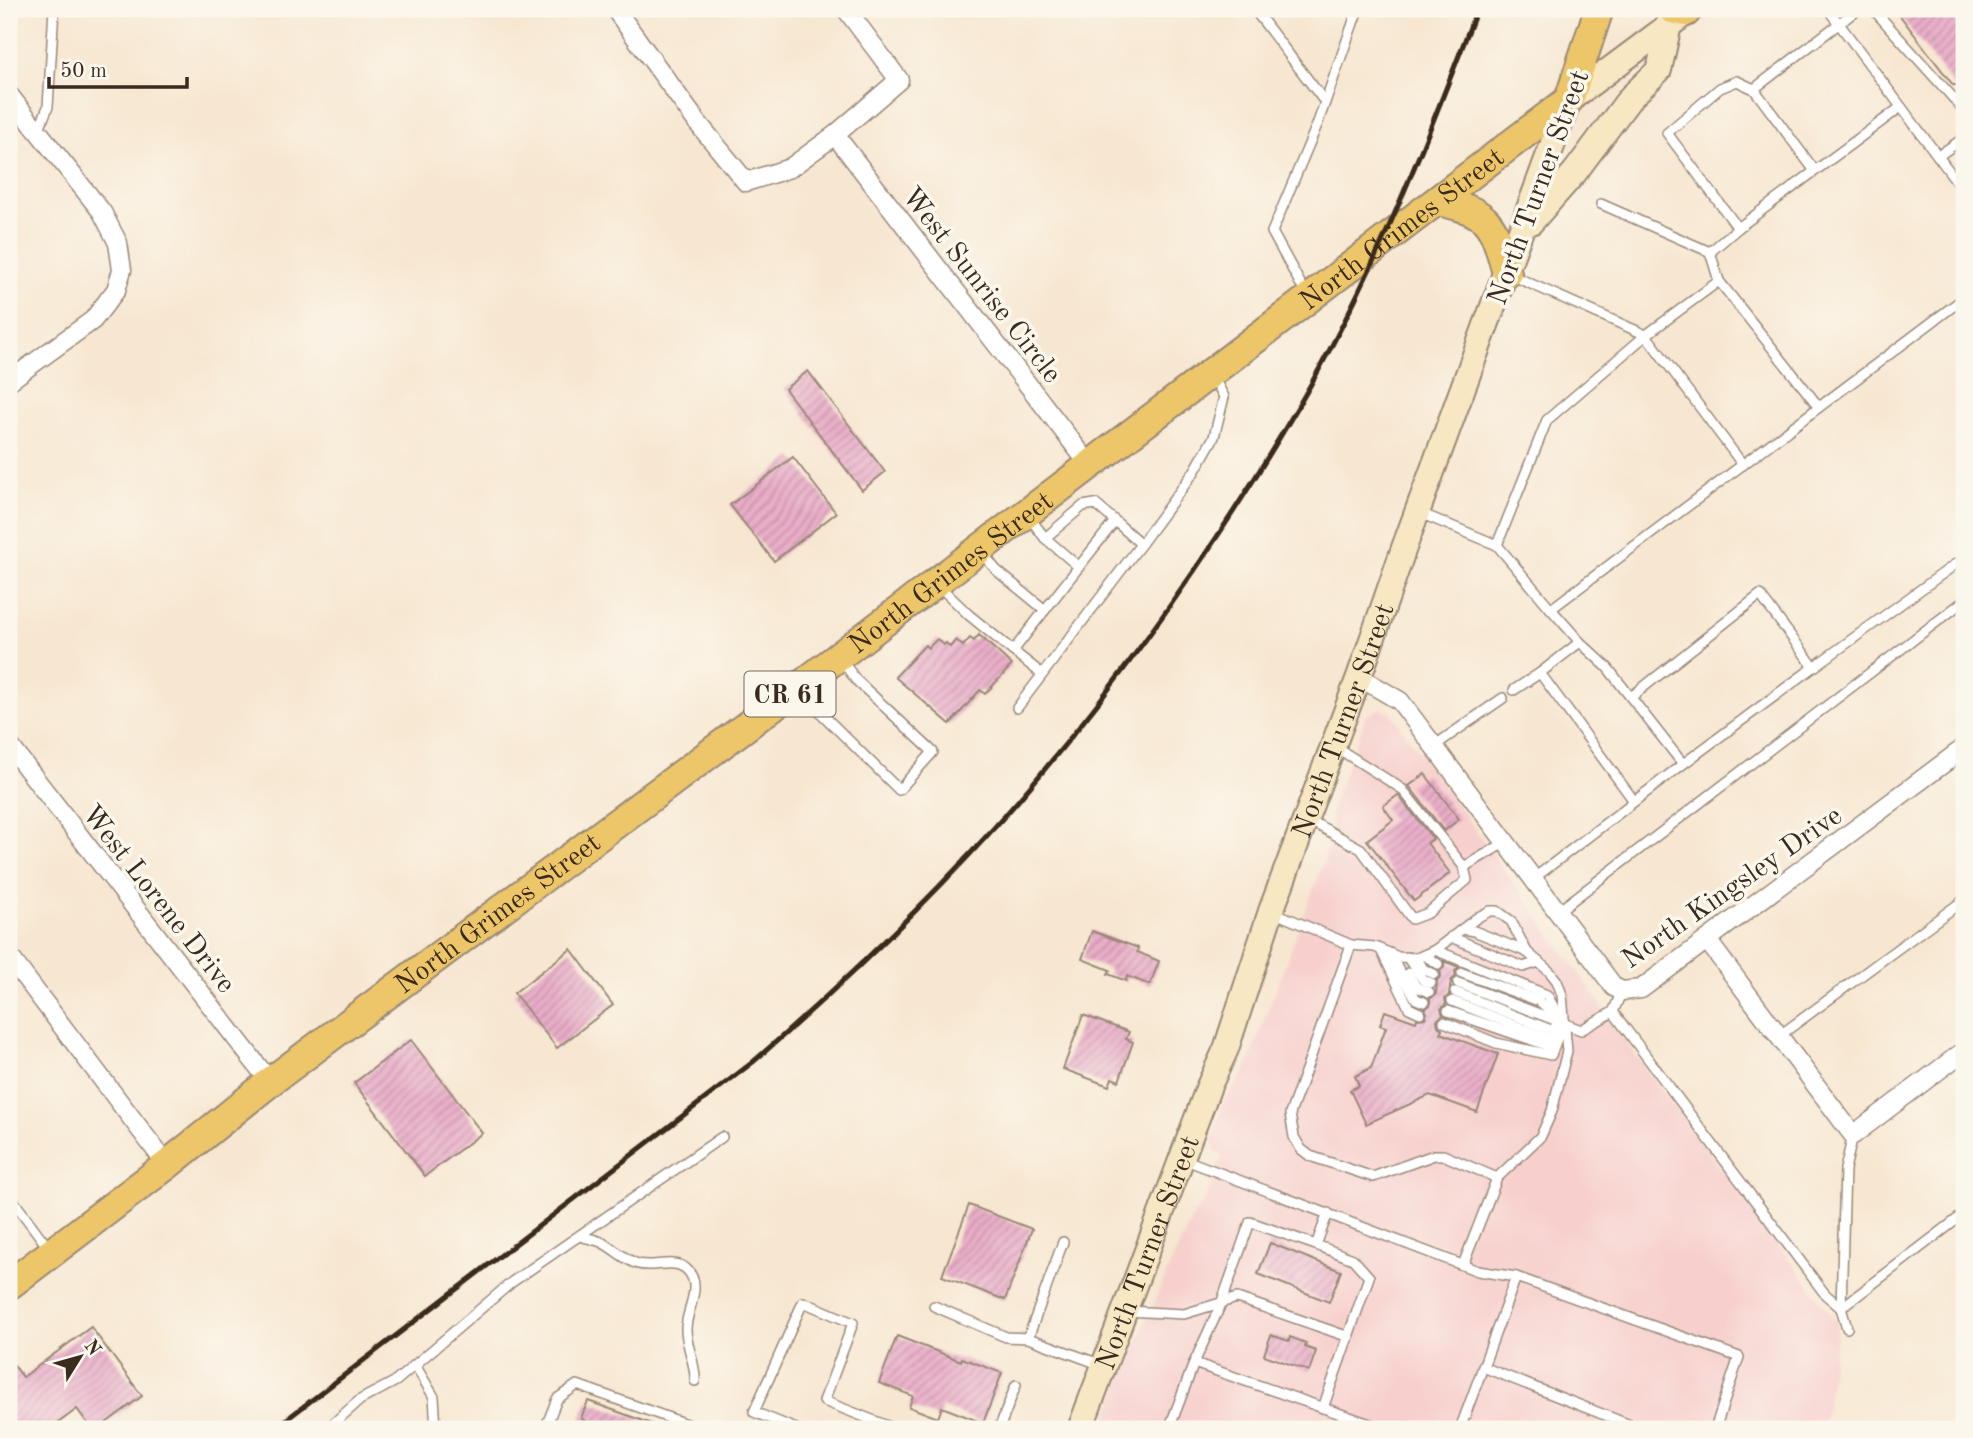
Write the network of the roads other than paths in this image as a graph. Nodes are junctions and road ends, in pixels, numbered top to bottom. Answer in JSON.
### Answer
{"nodes":[{"id":1,"x":54,"y":9,"type":"edge"},
{"id":2,"x":615,"y":9,"type":"edge"},
{"id":3,"x":846,"y":9,"type":"edge"},
{"id":4,"x":1254,"y":9,"type":"edge"},
{"id":5,"x":1358,"y":9,"type":"edge"},
{"id":6,"x":1599,"y":9,"type":"edge"},
{"id":7,"x":1828,"y":9,"type":"edge"},
{"id":8,"x":1858,"y":9,"type":"edge"},
{"id":9,"x":1873,"y":9,"type":"edge"},
{"id":10,"x":1680,"y":14,"type":"edge"},
{"id":11,"x":1839,"y":23,"type":"junction"},
{"id":12,"x":1754,"y":89,"type":"junction"},
{"id":13,"x":9,"y":95,"type":"edge"},
{"id":14,"x":1569,"y":100,"type":"junction"},
{"id":15,"x":1325,"y":102,"type":"junction"},
{"id":16,"x":1901,"y":107,"type":"junction"},
{"id":17,"x":1964,"y":110,"type":"edge"},
{"id":18,"x":38,"y":131,"type":"junction"},
{"id":19,"x":835,"y":135,"type":"junction"},
{"id":20,"x":1964,"y":138,"type":"edge"},
{"id":21,"x":1938,"y":156,"type":"junction"},
{"id":22,"x":1815,"y":171,"type":"junction"},
{"id":23,"x":1964,"y":191,"type":"edge"},
{"id":24,"x":1437,"y":201,"type":"junction"},
{"id":25,"x":1601,"y":204,"type":"dead end"},
{"id":26,"x":1738,"y":228,"type":"junction"},
{"id":27,"x":1521,"y":233,"type":"junction"},
{"id":28,"x":1710,"y":252,"type":"junction"},
{"id":29,"x":1507,"y":273,"type":"junction"},
{"id":30,"x":1719,"y":281,"type":"junction"},
{"id":31,"x":1964,"y":298,"type":"edge"},
{"id":32,"x":1309,"y":299,"type":"junction"},
{"id":33,"x":1646,"y":335,"type":"junction"},
{"id":34,"x":1211,"y":372,"type":"junction"},
{"id":35,"x":9,"y":381,"type":"edge"},
{"id":36,"x":1819,"y":407,"type":"junction"},
{"id":37,"x":1089,"y":464,"type":"junction"},
{"id":38,"x":1743,"y":464,"type":"junction"},
{"id":39,"x":1417,"y":512,"type":"junction"},
{"id":40,"x":1026,"y":513,"type":"junction"},
{"id":41,"x":1115,"y":521,"type":"junction"},
{"id":42,"x":1045,"y":538,"type":"junction"},
{"id":43,"x":1141,"y":544,"type":"junction"},
{"id":44,"x":1497,"y":545,"type":"junction"},
{"id":45,"x":979,"y":548,"type":"junction"},
{"id":46,"x":1964,"y":558,"type":"edge"},
{"id":47,"x":1079,"y":567,"type":"junction"},
{"id":48,"x":936,"y":582,"type":"junction"},
{"id":49,"x":1964,"y":601,"type":"edge"},
{"id":50,"x":1551,"y":609,"type":"junction"},
{"id":51,"x":1045,"y":610,"type":"junction"},
{"id":52,"x":1580,"y":642,"type":"junction"},
{"id":53,"x":1013,"y":651,"type":"junction"},
{"id":54,"x":839,"y":657,"type":"junction"},
{"id":55,"x":1814,"y":667,"type":"junction"},
{"id":56,"x":1540,"y":673,"type":"junction"},
{"id":57,"x":1042,"y":674,"type":"junction"},
{"id":58,"x":1359,"y":677,"type":"junction"},
{"id":59,"x":800,"y":686,"type":"junction"},
{"id":60,"x":1514,"y":690,"type":"dead end"},
{"id":61,"x":1631,"y":697,"type":"junction"},
{"id":62,"x":1503,"y":698,"type":"dead end"},
{"id":63,"x":1017,"y":708,"type":"dead end"},
{"id":64,"x":9,"y":745,"type":"edge"},
{"id":65,"x":1333,"y":745,"type":"junction"},
{"id":66,"x":1434,"y":746,"type":"junction"},
{"id":67,"x":1964,"y":748,"type":"edge"},
{"id":68,"x":1683,"y":764,"type":"junction"},
{"id":69,"x":1634,"y":802,"type":"junction"},
{"id":70,"x":1306,"y":818,"type":"junction"},
{"id":71,"x":1506,"y":842,"type":"junction"},
{"id":72,"x":1464,"y":867,"type":"junction"},
{"id":73,"x":1533,"y":880,"type":"junction"},
{"id":74,"x":1964,"y":900,"type":"edge"},
{"id":75,"x":1271,"y":911,"type":"junction"},
{"id":76,"x":1557,"y":912,"type":"junction"},
{"id":77,"x":1463,"y":929,"type":"junction"},
{"id":78,"x":1451,"y":937,"type":"junction"},
{"id":79,"x":1707,"y":940,"type":"junction"},
{"id":80,"x":1351,"y":945,"type":"junction"},
{"id":81,"x":1435,"y":950,"type":"junction"},
{"id":82,"x":1527,"y":952,"type":"junction"},
{"id":83,"x":1402,"y":955,"type":"junction"},
{"id":84,"x":9,"y":956,"type":"edge"},
{"id":85,"x":1538,"y":961,"type":"junction"},
{"id":86,"x":1438,"y":964,"type":"dead end"},
{"id":87,"x":1462,"y":973,"type":"dead end"},
{"id":88,"x":1622,"y":991,"type":"junction"},
{"id":89,"x":1424,"y":1002,"type":"dead end"},
{"id":90,"x":1448,"y":1011,"type":"dead end"},
{"id":91,"x":1613,"y":1012,"type":"junction"},
{"id":92,"x":1420,"y":1013,"type":"dead end"},
{"id":93,"x":1444,"y":1022,"type":"dead end"},
{"id":94,"x":1563,"y":1023,"type":"junction"},
{"id":95,"x":1779,"y":1036,"type":"junction"},
{"id":96,"x":1964,"y":1051,"type":"edge"},
{"id":97,"x":270,"y":1082,"type":"junction"},
{"id":98,"x":1853,"y":1135,"type":"junction"},
{"id":99,"x":722,"y":1137,"type":"dead end"},
{"id":100,"x":1182,"y":1158,"type":"junction"},
{"id":101,"x":167,"y":1165,"type":"junction"},
{"id":102,"x":1497,"y":1178,"type":"junction"},
{"id":103,"x":9,"y":1195,"type":"edge"},
{"id":104,"x":1328,"y":1213,"type":"junction"},
{"id":105,"x":1964,"y":1214,"type":"edge"},
{"id":106,"x":580,"y":1236,"type":"junction"},
{"id":107,"x":1062,"y":1242,"type":"dead end"},
{"id":108,"x":1316,"y":1245,"type":"junction"},
{"id":109,"x":52,"y":1252,"type":"junction"},
{"id":110,"x":1463,"y":1265,"type":"junction"},
{"id":111,"x":1516,"y":1277,"type":"junction"},
{"id":112,"x":9,"y":1285,"type":"edge"},
{"id":113,"x":1221,"y":1304,"type":"junction"},
{"id":114,"x":934,"y":1306,"type":"dead end"},
{"id":115,"x":1841,"y":1308,"type":"junction"},
{"id":116,"x":1124,"y":1311,"type":"junction"},
{"id":117,"x":1847,"y":1328,"type":"dead end"},
{"id":118,"x":1349,"y":1337,"type":"junction"},
{"id":119,"x":1028,"y":1338,"type":"junction"},
{"id":120,"x":1194,"y":1363,"type":"junction"},
{"id":121,"x":415,"y":1365,"type":"junction"},
{"id":122,"x":1104,"y":1366,"type":"junction"},
{"id":123,"x":1483,"y":1367,"type":"junction"},
{"id":124,"x":695,"y":1381,"type":"dead end"},
{"id":125,"x":1016,"y":1385,"type":"dead end"},
{"id":126,"x":1323,"y":1408,"type":"junction"},
{"id":127,"x":327,"y":1429,"type":"edge"},
{"id":128,"x":436,"y":1429,"type":"edge"},
{"id":129,"x":545,"y":1429,"type":"edge"},
{"id":130,"x":699,"y":1429,"type":"edge"},
{"id":131,"x":796,"y":1429,"type":"edge"},
{"id":132,"x":895,"y":1429,"type":"edge"},
{"id":133,"x":999,"y":1429,"type":"edge"},
{"id":134,"x":1080,"y":1429,"type":"edge"},
{"id":135,"x":1169,"y":1429,"type":"edge"},
{"id":136,"x":1384,"y":1429,"type":"edge"},
{"id":137,"x":1460,"y":1429,"type":"edge"},
{"id":138,"x":1640,"y":1429,"type":"edge"},
{"id":139,"x":1715,"y":1429,"type":"edge"}],
"edges":[{"from":1,"to":18,"type":"lane"},
{"from":2,"to":19,"type":"street"},
{"from":3,"to":19,"type":"street"},
{"from":4,"to":15,"type":"lane"},
{"from":5,"to":15,"type":"lane"},
{"from":6,"to":14,"type":"main road","name":"North Turner Street"},
{"from":7,"to":11,"type":"lane"},
{"from":8,"to":11,"type":"lane"},
{"from":9,"to":17,"type":"lane"},
{"from":10,"to":14,"type":"main road","name":"North Grimes Street","number":"CR 61"},
{"from":10,"to":27,"type":"main road"},
{"from":11,"to":12,"type":"lane"},
{"from":11,"to":16,"type":"lane"},
{"from":12,"to":22,"type":"lane"},
{"from":12,"to":26,"type":"lane"},
{"from":13,"to":18,"type":"street"},
{"from":14,"to":24,"type":"main road","name":"North Grimes Street","number":"CR 61"},
{"from":14,"to":27,"type":"main road","name":"North Turner Street"},
{"from":15,"to":32,"type":"lane"},
{"from":16,"to":21,"type":"lane"},
{"from":16,"to":22,"type":"lane"},
{"from":18,"to":35,"type":"street"},
{"from":19,"to":37,"type":"street","name":"West Sunrise Circle"},
{"from":20,"to":21,"type":"lane"},
{"from":21,"to":23,"type":"lane"},
{"from":22,"to":26,"type":"lane"},
{"from":24,"to":29,"type":"main road"},
{"from":24,"to":32,"type":"main road","name":"North Grimes Street","number":"CR 61"},
{"from":25,"to":28,"type":"lane"},
{"from":26,"to":28,"type":"lane"},
{"from":27,"to":29,"type":"main road","name":"North Turner Street"},
{"from":28,"to":30,"type":"lane"},
{"from":29,"to":33,"type":"lane"},
{"from":29,"to":39,"type":"main road","name":"North Turner Street"},
{"from":30,"to":33,"type":"lane"},
{"from":30,"to":36,"type":"lane"},
{"from":31,"to":36,"type":"lane"},
{"from":32,"to":34,"type":"main road","name":"North Grimes Street","number":"CR 61"},
{"from":33,"to":38,"type":"lane"},
{"from":33,"to":44,"type":"lane"},
{"from":34,"to":37,"type":"main road","name":"North Grimes Street","number":"CR 61"},
{"from":34,"to":43,"type":"lane"},
{"from":36,"to":38,"type":"lane"},
{"from":37,"to":40,"type":"main road","name":"North Grimes Street","number":"CR 61"},
{"from":38,"to":50,"type":"lane"},
{"from":39,"to":44,"type":"lane"},
{"from":39,"to":58,"type":"main road","name":"North Turner Street"},
{"from":40,"to":42,"type":"lane"},
{"from":40,"to":45,"type":"main road","name":"North Grimes Street","number":"CR 61"},
{"from":41,"to":42,"type":"lane"},
{"from":41,"to":43,"type":"lane"},
{"from":41,"to":47,"type":"lane"},
{"from":42,"to":47,"type":"lane"},
{"from":43,"to":57,"type":"lane"},
{"from":44,"to":50,"type":"lane"},
{"from":45,"to":48,"type":"main road","name":"North Grimes Street","number":"CR 61"},
{"from":45,"to":51,"type":"lane"},
{"from":46,"to":55,"type":"lane"},
{"from":47,"to":51,"type":"lane"},
{"from":48,"to":53,"type":"lane"},
{"from":48,"to":54,"type":"main road","name":"North Grimes Street","number":"CR 61"},
{"from":49,"to":76,"type":"lane"},
{"from":50,"to":52,"type":"lane"},
{"from":51,"to":53,"type":"lane"},
{"from":52,"to":56,"type":"lane"},
{"from":52,"to":61,"type":"lane"},
{"from":53,"to":57,"type":"lane"},
{"from":54,"to":59,"type":"main road","name":"North Grimes Street","number":"CR 61"},
{"from":54,"to":59,"type":"lane"},
{"from":55,"to":61,"type":"lane"},
{"from":55,"to":68,"type":"lane"},
{"from":56,"to":60,"type":"lane"},
{"from":56,"to":69,"type":"lane"},
{"from":57,"to":63,"type":"lane"},
{"from":58,"to":65,"type":"main road","name":"North Turner Street"},
{"from":58,"to":66,"type":"street","name":"North Kingsley Drive"},
{"from":59,"to":97,"type":"main road","name":"North Grimes Street","number":"CR 61"},
{"from":61,"to":68,"type":"lane"},
{"from":62,"to":66,"type":"lane"},
{"from":64,"to":97,"type":"street","name":"West Lorene Drive"},
{"from":65,"to":70,"type":"main road","name":"North Turner Street"},
{"from":65,"to":72,"type":"lane"},
{"from":66,"to":71,"type":"street","name":"North Kingsley Drive"},
{"from":67,"to":79,"type":"street","name":"North Kingsley Drive"},
{"from":68,"to":69,"type":"lane"},
{"from":69,"to":73,"type":"lane"},
{"from":70,"to":72,"type":"lane"},
{"from":70,"to":75,"type":"main road","name":"North Turner Street"},
{"from":71,"to":72,"type":"lane"},
{"from":71,"to":73,"type":"street","name":"North Kingsley Drive"},
{"from":73,"to":76,"type":"street","name":"North Kingsley Drive"},
{"from":74,"to":95,"type":"lane"},
{"from":75,"to":80,"type":"lane"},
{"from":75,"to":100,"type":"main road","name":"North Turner Street"},
{"from":76,"to":88,"type":"street","name":"North Kingsley Drive"},
{"from":77,"to":78,"type":"lane"},
{"from":77,"to":82,"type":"lane"},
{"from":77,"to":82,"type":"lane"},
{"from":78,"to":81,"type":"lane"},
{"from":78,"to":85,"type":"lane"},
{"from":79,"to":88,"type":"street","name":"North Kingsley Drive"},
{"from":79,"to":95,"type":"street"},
{"from":80,"to":83,"type":"lane"},
{"from":80,"to":102,"type":"lane"},
{"from":81,"to":83,"type":"lane"},
{"from":81,"to":94,"type":"lane"},
{"from":82,"to":85,"type":"lane"},
{"from":83,"to":83,"type":"lane"},
{"from":83,"to":86,"type":"lane"},
{"from":83,"to":89,"type":"lane"},
{"from":83,"to":92,"type":"lane"},
{"from":84,"to":101,"type":"street"},
{"from":85,"to":94,"type":"lane"},
{"from":87,"to":94,"type":"lane"},
{"from":88,"to":91,"type":"lane"},
{"from":90,"to":94,"type":"lane"},
{"from":91,"to":94,"type":"lane"},
{"from":91,"to":115,"type":"lane"},
{"from":93,"to":94,"type":"lane"},
{"from":94,"to":94,"type":"lane"},
{"from":94,"to":102,"type":"lane"},
{"from":95,"to":98,"type":"street"},
{"from":96,"to":98,"type":"street"},
{"from":97,"to":101,"type":"main road","name":"North Grimes Street","number":"CR 61"},
{"from":98,"to":115,"type":"lane"},
{"from":99,"to":106,"type":"lane"},
{"from":100,"to":104,"type":"lane"},
{"from":100,"to":116,"type":"main road","name":"North Turner Street"},
{"from":101,"to":109,"type":"main road","name":"North Grimes Street","number":"CR 61"},
{"from":102,"to":110,"type":"lane"},
{"from":103,"to":109,"type":"lane"},
{"from":104,"to":108,"type":"lane"},
{"from":104,"to":110,"type":"lane"},
{"from":105,"to":115,"type":"lane"},
{"from":106,"to":121,"type":"lane"},
{"from":106,"to":124,"type":"lane"},
{"from":107,"to":119,"type":"lane"},
{"from":108,"to":113,"type":"lane"},
{"from":108,"to":118,"type":"lane"},
{"from":109,"to":112,"type":"main road","name":"North Grimes Street","number":"CR 61"},
{"from":110,"to":111,"type":"lane"},
{"from":111,"to":123,"type":"lane"},
{"from":111,"to":139,"type":"lane"},
{"from":113,"to":116,"type":"lane"},
{"from":113,"to":118,"type":"lane"},
{"from":113,"to":120,"type":"lane"},
{"from":114,"to":119,"type":"lane"},
{"from":115,"to":117,"type":"lane"},
{"from":116,"to":122,"type":"main road","name":"North Turner Street"},
{"from":118,"to":126,"type":"lane"},
{"from":119,"to":122,"type":"lane"},
{"from":120,"to":126,"type":"lane"},
{"from":120,"to":135,"type":"lane"},
{"from":121,"to":127,"type":"lane"},
{"from":121,"to":128,"type":"lane"},
{"from":122,"to":134,"type":"main road","name":"North Turner Street"},
{"from":123,"to":137,"type":"lane"},
{"from":123,"to":138,"type":"lane"},
{"from":125,"to":133,"type":"lane"},
{"from":126,"to":136,"type":"lane"},
{"from":129,"to":130,"type":"lane"},
{"from":131,"to":132,"type":"lane"}]}
